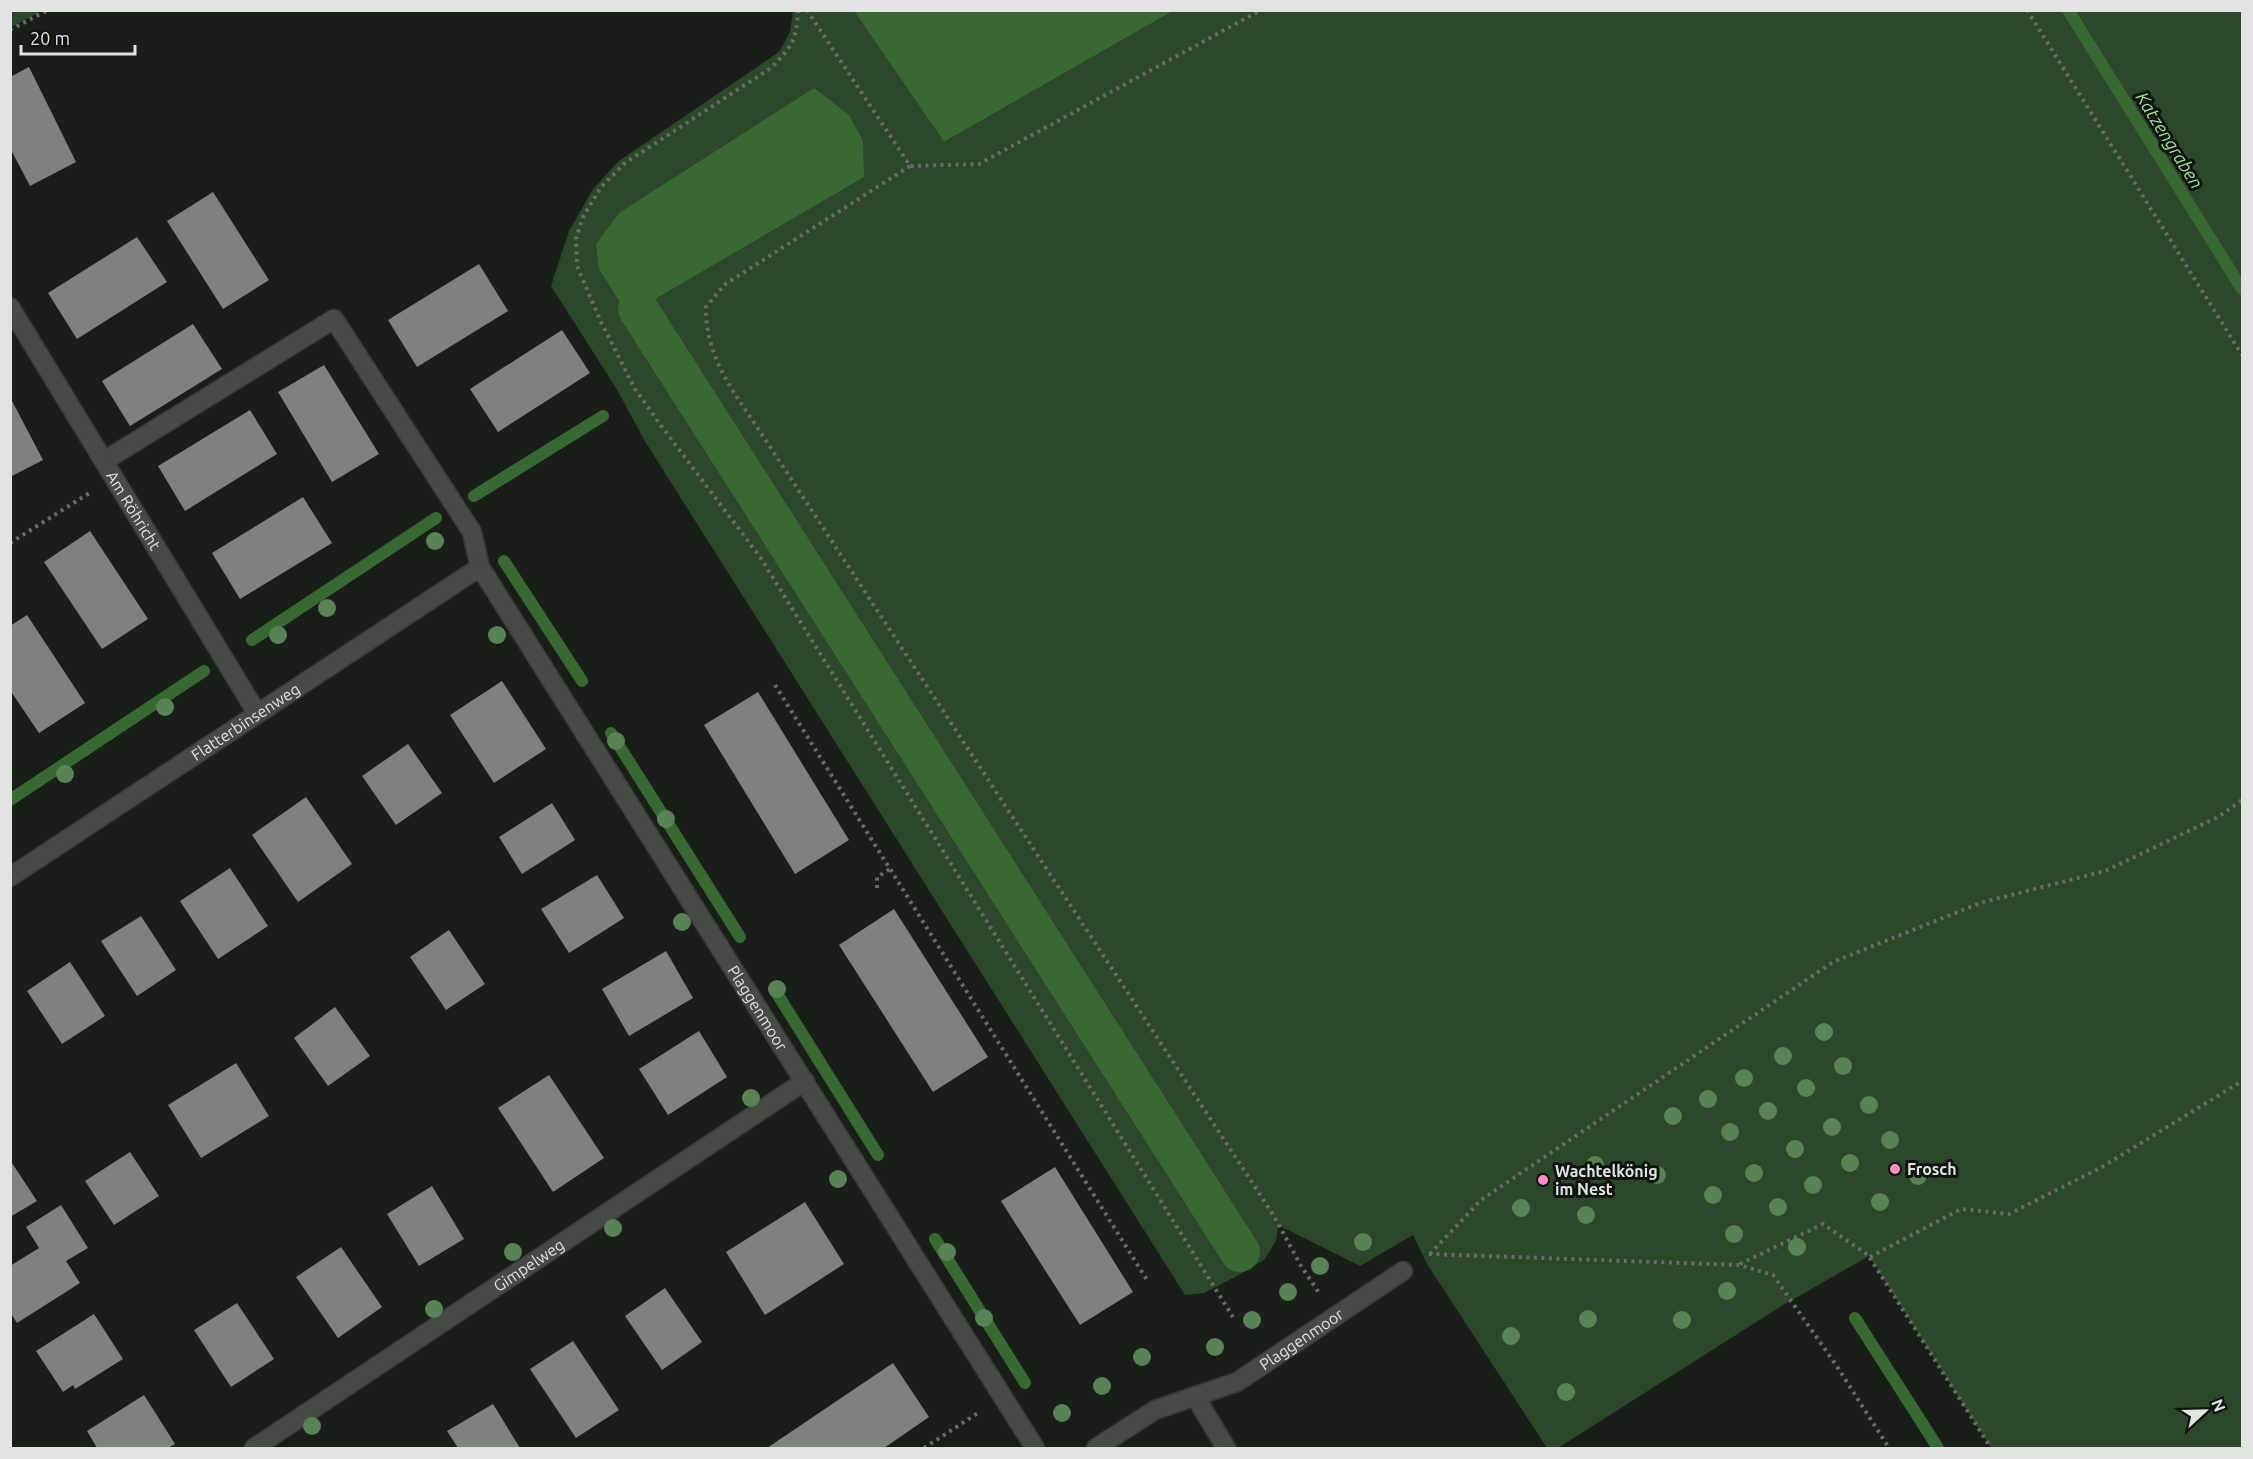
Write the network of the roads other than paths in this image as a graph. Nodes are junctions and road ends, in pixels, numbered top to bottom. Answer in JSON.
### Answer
{"nodes":[{"id":1,"x":10,"y":307,"type":"edge"},
{"id":2,"x":104,"y":461,"type":"junction"},
{"id":3,"x":480,"y":567,"type":"junction"},
{"id":4,"x":257,"y":713,"type":"junction"},
{"id":5,"x":10,"y":877,"type":"edge"},
{"id":6,"x":804,"y":1081,"type":"junction"},
{"id":7,"x":1403,"y":1271,"type":"road end"},
{"id":8,"x":1195,"y":1396,"type":"junction"},
{"id":9,"x":254,"y":1449,"type":"edge"},
{"id":10,"x":1035,"y":1449,"type":"edge"},
{"id":11,"x":1096,"y":1449,"type":"edge"},
{"id":12,"x":1226,"y":1449,"type":"edge"}],
"edges":[{"from":1,"to":2,"type":"street","name":"Am Röhricht"},
{"from":2,"to":3,"type":"street","name":"Plaggenmoor"},
{"from":2,"to":4,"type":"street","name":"Am Röhricht"},
{"from":3,"to":4,"type":"street","name":"Flatterbinsenweg"},
{"from":3,"to":6,"type":"street","name":"Plaggenmoor"},
{"from":4,"to":5,"type":"street","name":"Flatterbinsenweg"},
{"from":6,"to":9,"type":"street","name":"Gimpelweg"},
{"from":6,"to":10,"type":"street","name":"Plaggenmoor"},
{"from":7,"to":8,"type":"street","name":"Plaggenmoor"},
{"from":8,"to":11,"type":"street","name":"Plaggenmoor"},
{"from":8,"to":12,"type":"street"}]}
